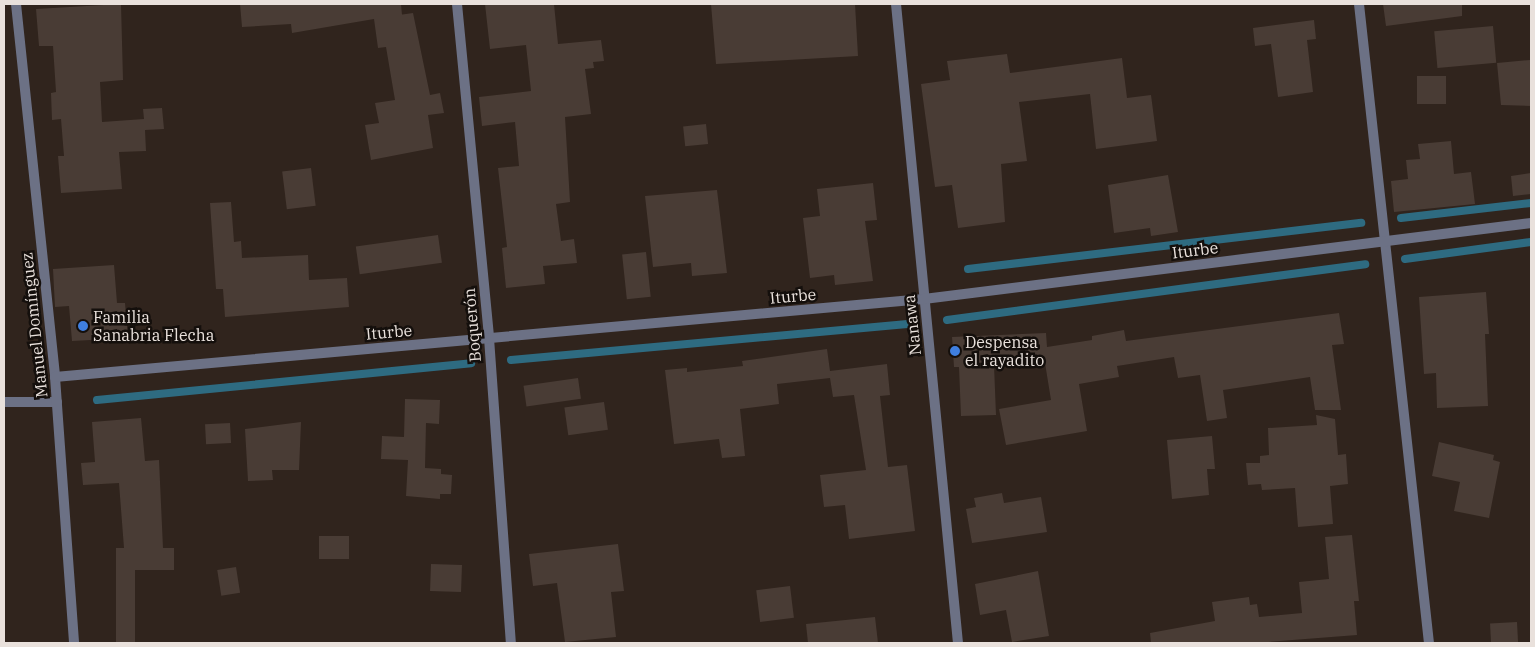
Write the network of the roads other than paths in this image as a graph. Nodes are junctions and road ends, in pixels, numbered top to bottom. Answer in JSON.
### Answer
{"nodes":[{"id":1,"x":16,"y":4,"type":"edge"},
{"id":2,"x":457,"y":4,"type":"edge"},
{"id":3,"x":896,"y":4,"type":"edge"},
{"id":4,"x":1358,"y":4,"type":"edge"},
{"id":5,"x":1531,"y":223,"type":"edge"},
{"id":6,"x":1383,"y":242,"type":"junction"},
{"id":7,"x":924,"y":299,"type":"junction"},
{"id":8,"x":489,"y":338,"type":"junction"},
{"id":9,"x":55,"y":377,"type":"junction"},
{"id":10,"x":4,"y":402,"type":"edge"},
{"id":11,"x":57,"y":402,"type":"junction"},
{"id":12,"x":74,"y":643,"type":"edge"},
{"id":13,"x":511,"y":643,"type":"edge"},
{"id":14,"x":958,"y":643,"type":"edge"},
{"id":15,"x":1429,"y":643,"type":"edge"}],
"edges":[{"from":1,"to":9,"type":"street","name":"Manuel Domínguez"},
{"from":2,"to":8,"type":"street","name":"Boquerón"},
{"from":3,"to":7,"type":"street","name":"Nanawa"},
{"from":4,"to":6,"type":"street"},
{"from":5,"to":6,"type":"street","name":"Iturbe"},
{"from":6,"to":7,"type":"street","name":"Iturbe"},
{"from":6,"to":15,"type":"street"},
{"from":7,"to":8,"type":"street","name":"Iturbe"},
{"from":7,"to":14,"type":"street","name":"Nanawa"},
{"from":8,"to":9,"type":"street","name":"Iturbe"},
{"from":8,"to":13,"type":"street","name":"Boquerón"},
{"from":9,"to":11,"type":"street","name":"Manuel Domínguez"},
{"from":10,"to":11,"type":"street"},
{"from":11,"to":12,"type":"street","name":"Manuel Domínguez"}]}
